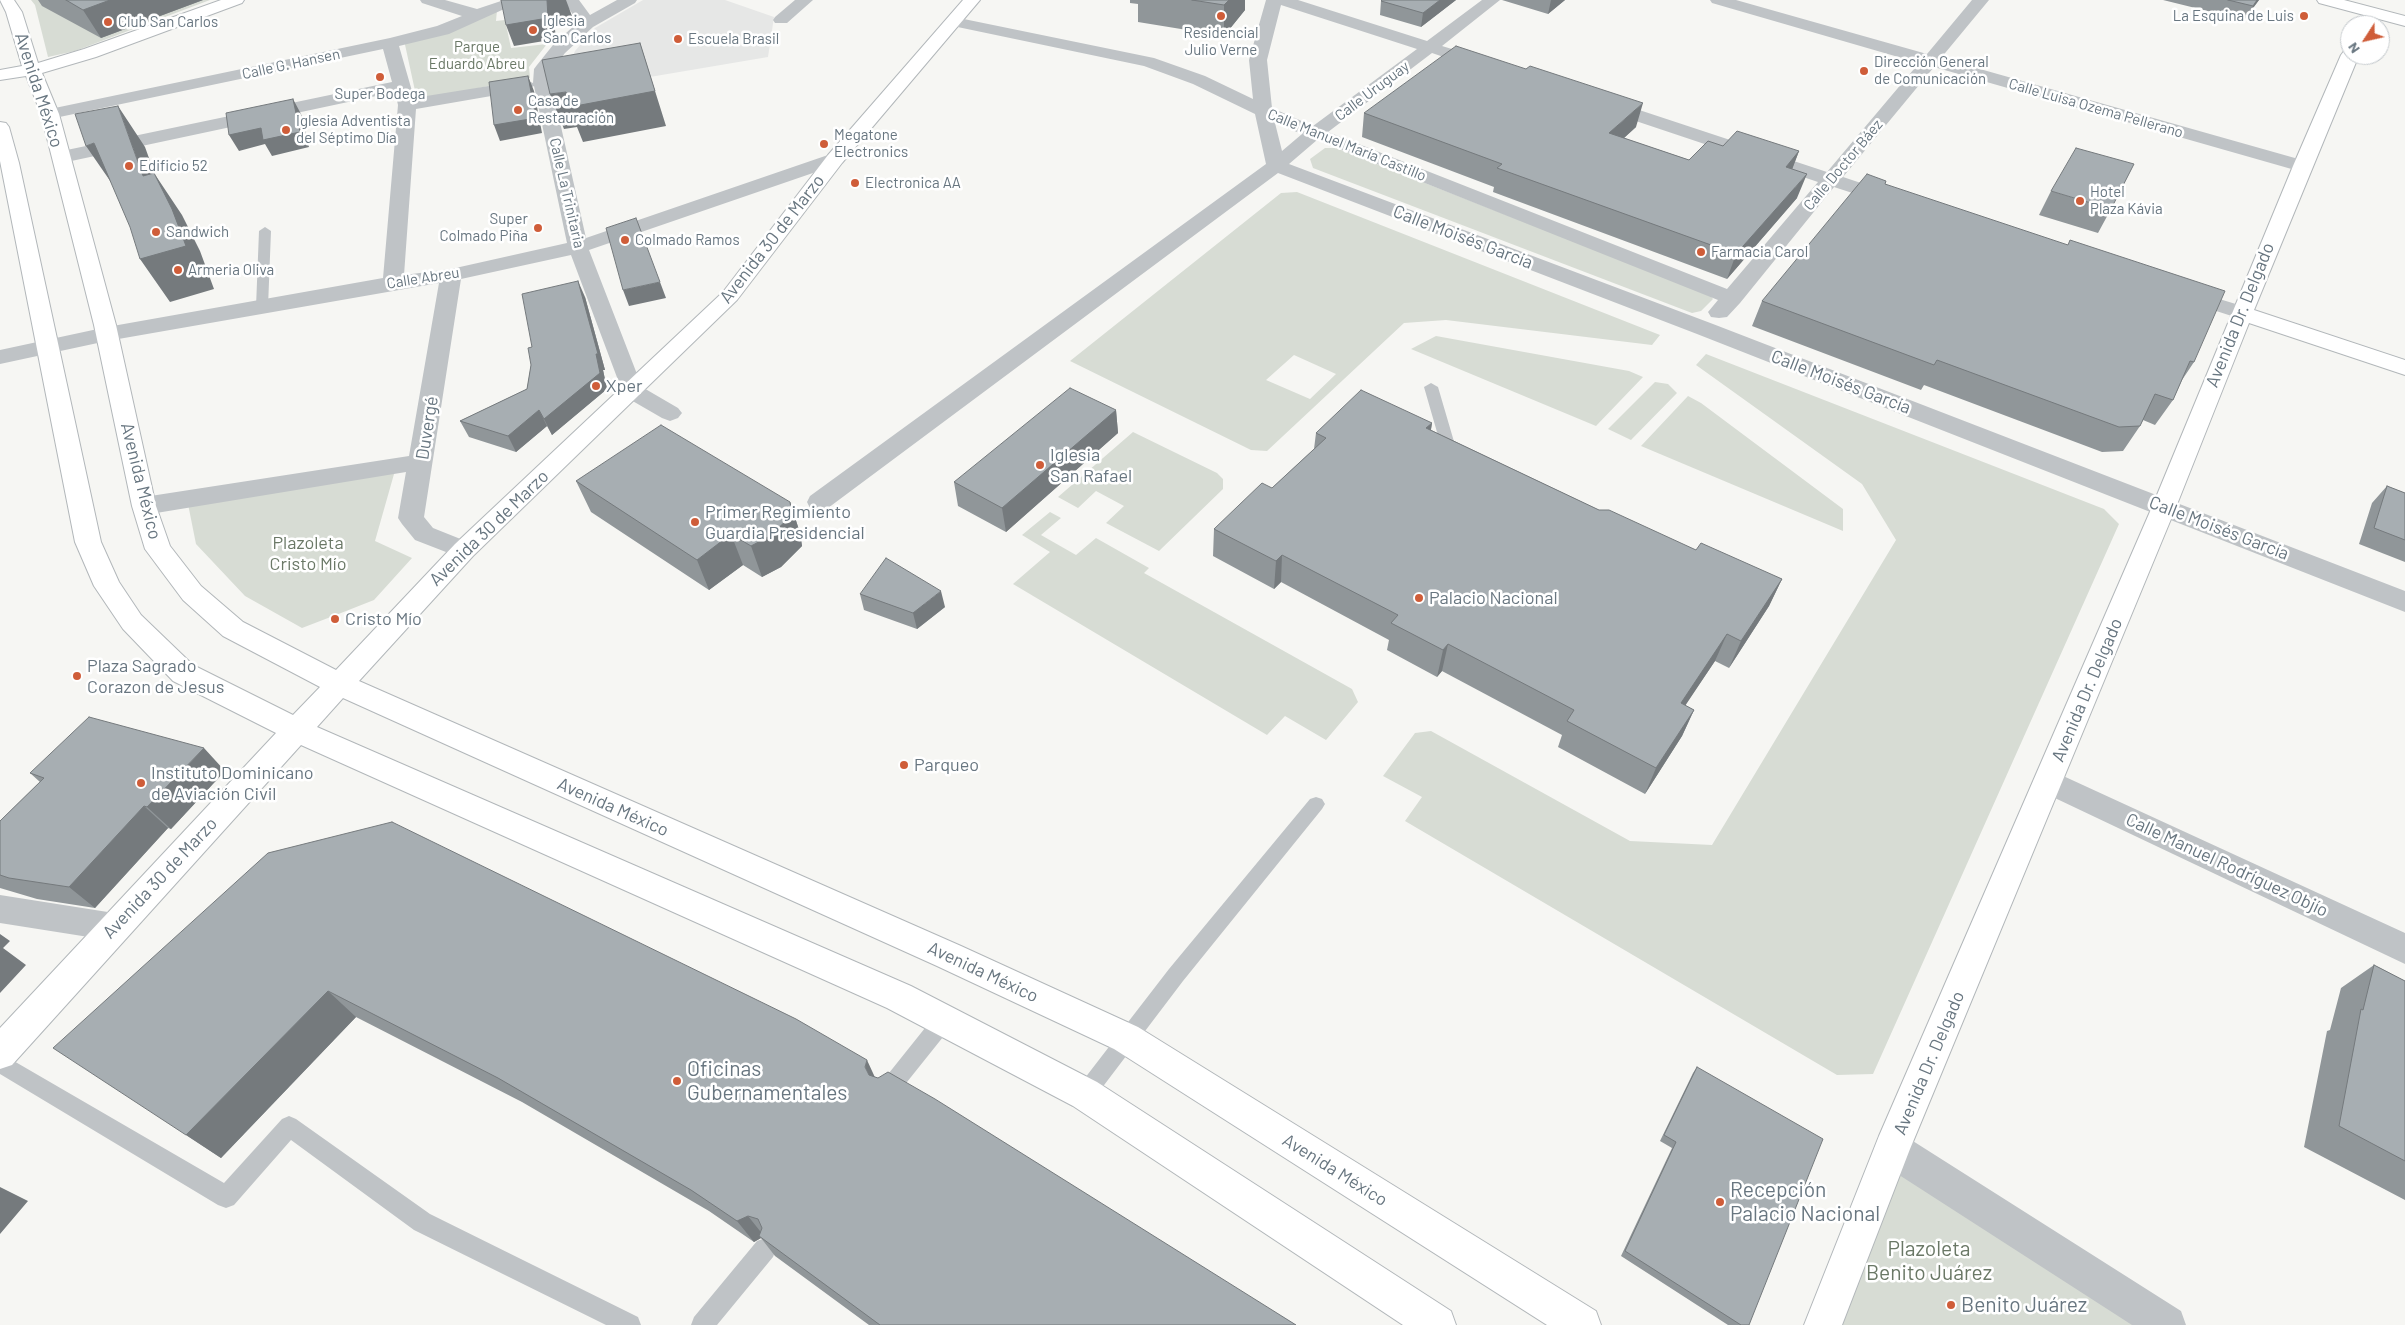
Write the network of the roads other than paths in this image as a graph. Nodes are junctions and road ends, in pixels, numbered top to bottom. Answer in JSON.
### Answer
{"nodes":[{"id":1,"x":6,"y":0,"type":"edge"},
{"id":2,"x":236,"y":0,"type":"edge"},
{"id":3,"x":428,"y":0,"type":"edge"},
{"id":4,"x":529,"y":0,"type":"edge"},
{"id":5,"x":571,"y":0,"type":"edge"},
{"id":6,"x":629,"y":0,"type":"edge"},
{"id":7,"x":805,"y":0,"type":"edge"},
{"id":8,"x":972,"y":0,"type":"edge"},
{"id":9,"x":1274,"y":0,"type":"edge"},
{"id":10,"x":1282,"y":0,"type":"edge"},
{"id":11,"x":1492,"y":0,"type":"edge"},
{"id":12,"x":1718,"y":0,"type":"edge"},
{"id":13,"x":1981,"y":0,"type":"edge"},
{"id":14,"x":2325,"y":0,"type":"edge"},
{"id":15,"x":2369,"y":12,"type":"edge"},
{"id":16,"x":478,"y":15,"type":"junction"},
{"id":17,"x":781,"y":20,"type":"dead end"},
{"id":18,"x":2405,"y":21,"type":"edge"},
{"id":19,"x":954,"y":22,"type":"junction"},
{"id":20,"x":587,"y":23,"type":"junction"},
{"id":21,"x":390,"y":43,"type":"junction"},
{"id":22,"x":1431,"y":47,"type":"junction"},
{"id":23,"x":1930,"y":61,"type":"junction"},
{"id":24,"x":2346,"y":65,"type":"edge"},
{"id":25,"x":1497,"y":69,"type":"edge"},
{"id":26,"x":32,"y":70,"type":"junction"},
{"id":27,"x":0,"y":75,"type":"edge"},
{"id":28,"x":542,"y":82,"type":"junction"},
{"id":29,"x":402,"y":85,"type":"junction"},
{"id":30,"x":1582,"y":97,"type":"edge"},
{"id":31,"x":407,"y":105,"type":"junction"},
{"id":32,"x":1263,"y":111,"type":"junction"},
{"id":33,"x":50,"y":114,"type":"junction"},
{"id":34,"x":0,"y":127,"type":"edge"},
{"id":35,"x":1315,"y":133,"type":"junction"},
{"id":36,"x":62,"y":158,"type":"junction"},
{"id":37,"x":835,"y":159,"type":"junction"},
{"id":38,"x":5,"y":164,"type":"edge"},
{"id":39,"x":1276,"y":166,"type":"junction"},
{"id":40,"x":2302,"y":166,"type":"junction"},
{"id":41,"x":1830,"y":180,"type":"junction"},
{"id":42,"x":1905,"y":204,"type":"edge"},
{"id":43,"x":265,"y":231,"type":"dead end"},
{"id":44,"x":578,"y":247,"type":"junction"},
{"id":45,"x":451,"y":275,"type":"junction"},
{"id":46,"x":393,"y":282,"type":"junction"},
{"id":47,"x":2166,"y":289,"type":"edge"},
{"id":48,"x":1732,"y":298,"type":"junction"},
{"id":49,"x":262,"y":306,"type":"junction"},
{"id":50,"x":2241,"y":313,"type":"junction"},
{"id":51,"x":1705,"y":328,"type":"junction"},
{"id":52,"x":107,"y":334,"type":"junction"},
{"id":53,"x":49,"y":346,"type":"junction"},
{"id":54,"x":0,"y":356,"type":"edge"},
{"id":55,"x":2405,"y":368,"type":"edge"},
{"id":56,"x":1431,"y":387,"type":"dead end"},
{"id":57,"x":632,"y":391,"type":"junction"},
{"id":58,"x":670,"y":413,"type":"dead end"},
{"id":59,"x":421,"y":462,"type":"junction"},
{"id":60,"x":1467,"y":466,"type":"edge"},
{"id":61,"x":819,"y":502,"type":"dead end"},
{"id":62,"x":144,"y":506,"type":"junction"},
{"id":63,"x":2164,"y":507,"type":"junction"},
{"id":64,"x":464,"y":550,"type":"junction"},
{"id":65,"x":2405,"y":602,"type":"edge"},
{"id":66,"x":338,"y":684,"type":"junction"},
{"id":67,"x":298,"y":731,"type":"junction"},
{"id":68,"x":2048,"y":781,"type":"junction"},
{"id":69,"x":1316,"y":804,"type":"dead end"},
{"id":70,"x":0,"y":909,"type":"edge"},
{"id":71,"x":114,"y":927,"type":"junction"},
{"id":72,"x":2405,"y":949,"type":"edge"},
{"id":73,"x":944,"y":1020,"type":"junction"},
{"id":74,"x":1126,"y":1038,"type":"junction"},
{"id":75,"x":0,"y":1053,"type":"edge"},
{"id":76,"x":0,"y":1063,"type":"edge"},
{"id":77,"x":888,"y":1090,"type":"edge"},
{"id":78,"x":1085,"y":1094,"type":"junction"},
{"id":79,"x":1892,"y":1149,"type":"junction"},
{"id":80,"x":765,"y":1249,"type":"edge"},
{"id":81,"x":630,"y":1325,"type":"edge"},
{"id":82,"x":702,"y":1325,"type":"edge"},
{"id":83,"x":1437,"y":1325,"type":"edge"},
{"id":84,"x":1582,"y":1325,"type":"edge"},
{"id":85,"x":1823,"y":1325,"type":"edge"},
{"id":86,"x":2167,"y":1325,"type":"edge"}],
"edges":[{"from":1,"to":26,"type":"main road","name":"Avenida México"},
{"from":2,"to":26,"type":"main road"},
{"from":3,"to":16,"type":"street"},
{"from":4,"to":16,"type":"street","name":"Calle G. Hansen"},
{"from":5,"to":20,"type":"street"},
{"from":6,"to":20,"type":"street"},
{"from":7,"to":17,"type":"street"},
{"from":8,"to":19,"type":"main road","name":"Avenida 30 de Marzo"},
{"from":9,"to":32,"type":"street"},
{"from":10,"to":22,"type":"street"},
{"from":11,"to":22,"type":"street","name":"Calle Uruguay"},
{"from":12,"to":23,"type":"street","name":"Calle Luisa Ozema Pellerano"},
{"from":13,"to":23,"type":"street","name":"Calle Doctor Báez"},
{"from":14,"to":15,"type":"main road"},
{"from":15,"to":18,"type":"main road"},
{"from":16,"to":21,"type":"street","name":"Calle G. Hansen"},
{"from":19,"to":32,"type":"street","name":"Calle Manuel María Castillo"},
{"from":19,"to":37,"type":"main road","name":"Avenida 30 de Marzo"},
{"from":20,"to":28,"type":"street"},
{"from":21,"to":29,"type":"street"},
{"from":21,"to":33,"type":"street","name":"Calle G. Hansen"},
{"from":22,"to":25,"type":"street"},
{"from":22,"to":35,"type":"street","name":"Calle Uruguay"},
{"from":23,"to":40,"type":"street","name":"Calle Luisa Ozema Pellerano"},
{"from":23,"to":41,"type":"street","name":"Calle Doctor Báez"},
{"from":24,"to":40,"type":"main road","name":"Avenida Dr. Delgado"},
{"from":26,"to":27,"type":"main road"},
{"from":26,"to":33,"type":"main road","name":"Avenida México"},
{"from":28,"to":31,"type":"street"},
{"from":28,"to":44,"type":"street","name":"Calle La Trinitaria"},
{"from":29,"to":31,"type":"street"},
{"from":29,"to":36,"type":"street"},
{"from":30,"to":41,"type":"street"},
{"from":31,"to":46,"type":"street"},
{"from":32,"to":35,"type":"street","name":"Calle Manuel María Castillo"},
{"from":32,"to":39,"type":"street"},
{"from":33,"to":36,"type":"main road","name":"Avenida México"},
{"from":34,"to":38,"type":"main road"},
{"from":35,"to":39,"type":"street","name":"Calle Uruguay"},
{"from":35,"to":48,"type":"street","name":"Calle Manuel María Castillo"},
{"from":36,"to":52,"type":"main road","name":"Avenida México"},
{"from":37,"to":44,"type":"street","name":"Calle Abreu"},
{"from":37,"to":57,"type":"main road","name":"Avenida 30 de Marzo"},
{"from":38,"to":53,"type":"main road"},
{"from":39,"to":51,"type":"street","name":"Calle Moisés García"},
{"from":39,"to":61,"type":"street","name":"Calle Uruguay"},
{"from":40,"to":50,"type":"main road","name":"Avenida Dr. Delgado"},
{"from":41,"to":42,"type":"street"},
{"from":41,"to":48,"type":"street","name":"Calle Doctor Báez"},
{"from":43,"to":49,"type":"lane"},
{"from":44,"to":45,"type":"street","name":"Calle Abreu"},
{"from":44,"to":57,"type":"street","name":"Calle La Trinitaria"},
{"from":45,"to":46,"type":"street","name":"Calle Abreu"},
{"from":45,"to":59,"type":"street","name":"Duvergé"},
{"from":46,"to":49,"type":"street","name":"Calle Abreu"},
{"from":47,"to":50,"type":"street"},
{"from":48,"to":51,"type":"street","name":"Calle Doctor Báez"},
{"from":49,"to":52,"type":"street","name":"Calle Abreu"},
{"from":50,"to":55,"type":"main road"},
{"from":50,"to":63,"type":"main road","name":"Avenida Dr. Delgado"},
{"from":51,"to":63,"type":"street","name":"Calle Moisés García"},
{"from":52,"to":53,"type":"street","name":"Calle Abreu"},
{"from":52,"to":62,"type":"main road","name":"Avenida México"},
{"from":53,"to":54,"type":"street","name":"Calle Abreu"},
{"from":53,"to":67,"type":"main road"},
{"from":56,"to":60,"type":"lane"},
{"from":57,"to":58,"type":"street"},
{"from":57,"to":64,"type":"main road","name":"Avenida 30 de Marzo"},
{"from":59,"to":62,"type":"street"},
{"from":59,"to":64,"type":"street","name":"Duvergé"},
{"from":62,"to":66,"type":"main road","name":"Avenida México"},
{"from":63,"to":65,"type":"street","name":"Calle Moisés García"},
{"from":63,"to":68,"type":"main road","name":"Avenida Dr. Delgado"},
{"from":64,"to":66,"type":"main road","name":"Avenida 30 de Marzo"},
{"from":66,"to":67,"type":"main road","name":"Avenida 30 de Marzo"},
{"from":66,"to":74,"type":"main road","name":"Avenida México"},
{"from":67,"to":71,"type":"main road","name":"Avenida 30 de Marzo"},
{"from":67,"to":73,"type":"main road"},
{"from":68,"to":72,"type":"street","name":"Calle Manuel Rodríguez Objío"},
{"from":68,"to":79,"type":"main road","name":"Avenida Dr. Delgado"},
{"from":69,"to":74,"type":"lane"},
{"from":70,"to":71,"type":"street"},
{"from":71,"to":75,"type":"main road","name":"Avenida 30 de Marzo"},
{"from":73,"to":77,"type":"lane"},
{"from":73,"to":78,"type":"main road"},
{"from":74,"to":78,"type":"lane"},
{"from":74,"to":84,"type":"main road","name":"Avenida México"},
{"from":76,"to":81,"type":"lane"},
{"from":78,"to":83,"type":"main road"},
{"from":79,"to":85,"type":"main road","name":"Avenida Dr. Delgado"},
{"from":79,"to":86,"type":"street"},
{"from":80,"to":82,"type":"lane"}]}
